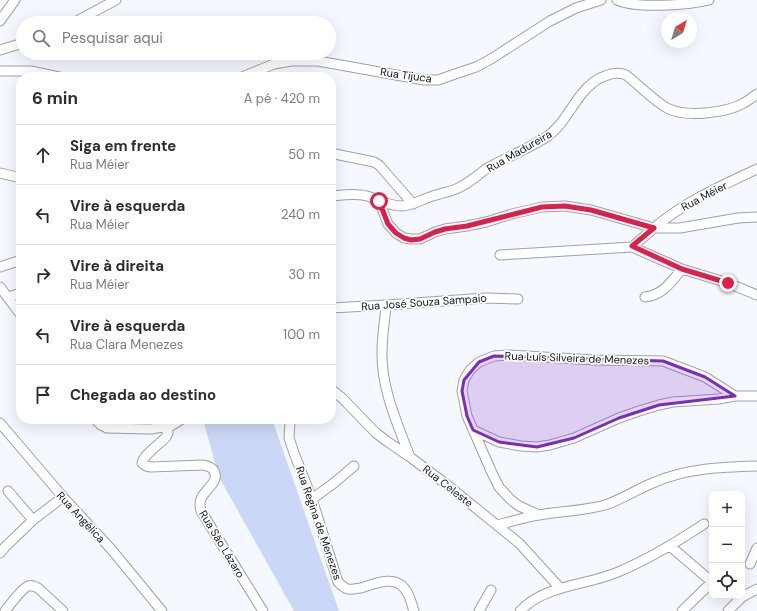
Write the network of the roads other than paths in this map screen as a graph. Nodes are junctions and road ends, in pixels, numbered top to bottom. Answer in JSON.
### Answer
{"nodes":[{"id":1,"x":15,"y":0,"type":"edge"},
{"id":2,"x":116,"y":0,"type":"edge"},
{"id":3,"x":601,"y":0,"type":"edge"},
{"id":4,"x":617,"y":0,"type":"edge"},
{"id":5,"x":710,"y":0,"type":"edge"},
{"id":6,"x":86,"y":16,"type":"edge"},
{"id":7,"x":0,"y":21,"type":"edge"},
{"id":8,"x":16,"y":45,"type":"edge"},
{"id":9,"x":0,"y":50,"type":"edge"},
{"id":10,"x":0,"y":70,"type":"edge"},
{"id":11,"x":31,"y":72,"type":"edge"},
{"id":12,"x":254,"y":72,"type":"edge"},
{"id":13,"x":757,"y":94,"type":"edge"},
{"id":14,"x":336,"y":154,"type":"edge"},
{"id":15,"x":757,"y":169,"type":"edge"},
{"id":16,"x":0,"y":173,"type":"edge"},
{"id":17,"x":16,"y":177,"type":"edge"},
{"id":18,"x":336,"y":196,"type":"edge"},
{"id":19,"x":379,"y":201,"type":"junction"},
{"id":20,"x":413,"y":204,"type":"junction"},
{"id":21,"x":757,"y":217,"type":"edge"},
{"id":22,"x":654,"y":228,"type":"junction"},
{"id":23,"x":632,"y":246,"type":"junction"},
{"id":24,"x":500,"y":255,"type":"dead end"},
{"id":25,"x":16,"y":262,"type":"edge"},
{"id":26,"x":0,"y":267,"type":"edge"},
{"id":27,"x":682,"y":269,"type":"junction"},
{"id":28,"x":0,"y":287,"type":"edge"},
{"id":29,"x":16,"y":295,"type":"edge"},
{"id":30,"x":757,"y":295,"type":"edge"},
{"id":31,"x":8,"y":297,"type":"junction"},
{"id":32,"x":645,"y":297,"type":"dead end"},
{"id":33,"x":518,"y":299,"type":"dead end"},
{"id":34,"x":386,"y":305,"type":"junction"},
{"id":35,"x":336,"y":308,"type":"edge"},
{"id":36,"x":16,"y":309,"type":"edge"},
{"id":37,"x":336,"y":393,"type":"edge"},
{"id":38,"x":735,"y":396,"type":"junction"},
{"id":39,"x":757,"y":396,"type":"edge"},
{"id":40,"x":0,"y":423,"type":"edge"},
{"id":41,"x":101,"y":424,"type":"edge"},
{"id":42,"x":116,"y":424,"type":"edge"},
{"id":43,"x":174,"y":424,"type":"edge"},
{"id":44,"x":290,"y":424,"type":"edge"},
{"id":45,"x":113,"y":428,"type":"junction"},
{"id":46,"x":166,"y":429,"type":"junction"},
{"id":47,"x":473,"y":430,"type":"junction"},
{"id":48,"x":410,"y":457,"type":"junction"},
{"id":49,"x":354,"y":466,"type":"dead end"},
{"id":50,"x":757,"y":466,"type":"edge"},
{"id":51,"x":8,"y":491,"type":"dead end"},
{"id":52,"x":63,"y":497,"type":"junction"},
{"id":53,"x":312,"y":499,"type":"junction"},
{"id":54,"x":539,"y":515,"type":"junction"},
{"id":55,"x":33,"y":520,"type":"junction"},
{"id":56,"x":704,"y":524,"type":"dead end"},
{"id":57,"x":497,"y":525,"type":"junction"},
{"id":58,"x":670,"y":546,"type":"junction"},
{"id":59,"x":2,"y":547,"type":"edge"},
{"id":60,"x":757,"y":548,"type":"edge"},
{"id":61,"x":750,"y":564,"type":"edge"},
{"id":62,"x":709,"y":579,"type":"edge"},
{"id":63,"x":709,"y":585,"type":"edge"},
{"id":64,"x":560,"y":588,"type":"junction"},
{"id":65,"x":757,"y":589,"type":"edge"},
{"id":66,"x":491,"y":590,"type":"dead end"},
{"id":67,"x":5,"y":611,"type":"edge"},
{"id":68,"x":63,"y":611,"type":"edge"},
{"id":69,"x":162,"y":611,"type":"edge"},
{"id":70,"x":263,"y":611,"type":"edge"},
{"id":71,"x":414,"y":611,"type":"edge"},
{"id":72,"x":479,"y":611,"type":"edge"},
{"id":73,"x":520,"y":611,"type":"edge"},
{"id":74,"x":682,"y":611,"type":"edge"},
{"id":75,"x":728,"y":611,"type":"edge"}],
"edges":[{"from":1,"to":7,"type":"street"},
{"from":2,"to":6,"type":"street"},
{"from":3,"to":12,"type":"street","name":"Rua Tijuca"},
{"from":4,"to":5,"type":"street"},
{"from":8,"to":9,"type":"street"},
{"from":10,"to":11,"type":"street"},
{"from":13,"to":20,"type":"street","name":"Rua Madureira"},
{"from":14,"to":20,"type":"street"},
{"from":15,"to":22,"type":"street","name":"Rua Méier"},
{"from":16,"to":17,"type":"street"},
{"from":18,"to":19,"type":"street","name":"Rua Madureira"},
{"from":19,"to":20,"type":"street","name":"Rua Madureira"},
{"from":19,"to":22,"type":"street"},
{"from":21,"to":22,"type":"street"},
{"from":22,"to":23,"type":"street","name":"Rua Méier"},
{"from":23,"to":24,"type":"street"},
{"from":23,"to":27,"type":"street"},
{"from":25,"to":26,"type":"street"},
{"from":27,"to":30,"type":"street"},
{"from":27,"to":32,"type":"street"},
{"from":28,"to":31,"type":"street"},
{"from":29,"to":31,"type":"street"},
{"from":31,"to":36,"type":"street"},
{"from":33,"to":34,"type":"street","name":"Rua José Souza Sampaio"},
{"from":34,"to":35,"type":"street","name":"Rua José Souza Sampaio"},
{"from":34,"to":48,"type":"street"},
{"from":37,"to":48,"type":"street","name":"Rua Celeste"},
{"from":38,"to":39,"type":"street"},
{"from":38,"to":47,"type":"street"},
{"from":38,"to":47,"type":"street","name":"Rua Luís Silveira de Menezes"},
{"from":40,"to":52,"type":"street","name":"Rua Angélica"},
{"from":41,"to":45,"type":"street"},
{"from":42,"to":45,"type":"street"},
{"from":43,"to":46,"type":"street"},
{"from":44,"to":53,"type":"street","name":"Rua Regina de Menezes"},
{"from":45,"to":46,"type":"street"},
{"from":46,"to":70,"type":"street","name":"Rua São Lázaro"},
{"from":47,"to":54,"type":"street","name":"Rua Luís Silveira de Menezes"},
{"from":48,"to":57,"type":"street","name":"Rua Celeste"},
{"from":49,"to":53,"type":"street"},
{"from":50,"to":54,"type":"street"},
{"from":51,"to":55,"type":"street"},
{"from":52,"to":55,"type":"street"},
{"from":52,"to":69,"type":"street","name":"Rua Angélica"},
{"from":53,"to":71,"type":"street","name":"Rua Regina de Menezes"},
{"from":54,"to":57,"type":"street"},
{"from":55,"to":59,"type":"street"},
{"from":56,"to":58,"type":"street"},
{"from":57,"to":64,"type":"street","name":"Rua Celeste"},
{"from":58,"to":62,"type":"street"},
{"from":58,"to":64,"type":"street"},
{"from":60,"to":61,"type":"street"},
{"from":63,"to":74,"type":"street"},
{"from":64,"to":73,"type":"street"},
{"from":65,"to":75,"type":"street"},
{"from":66,"to":72,"type":"street"},
{"from":67,"to":68,"type":"street"}]}
